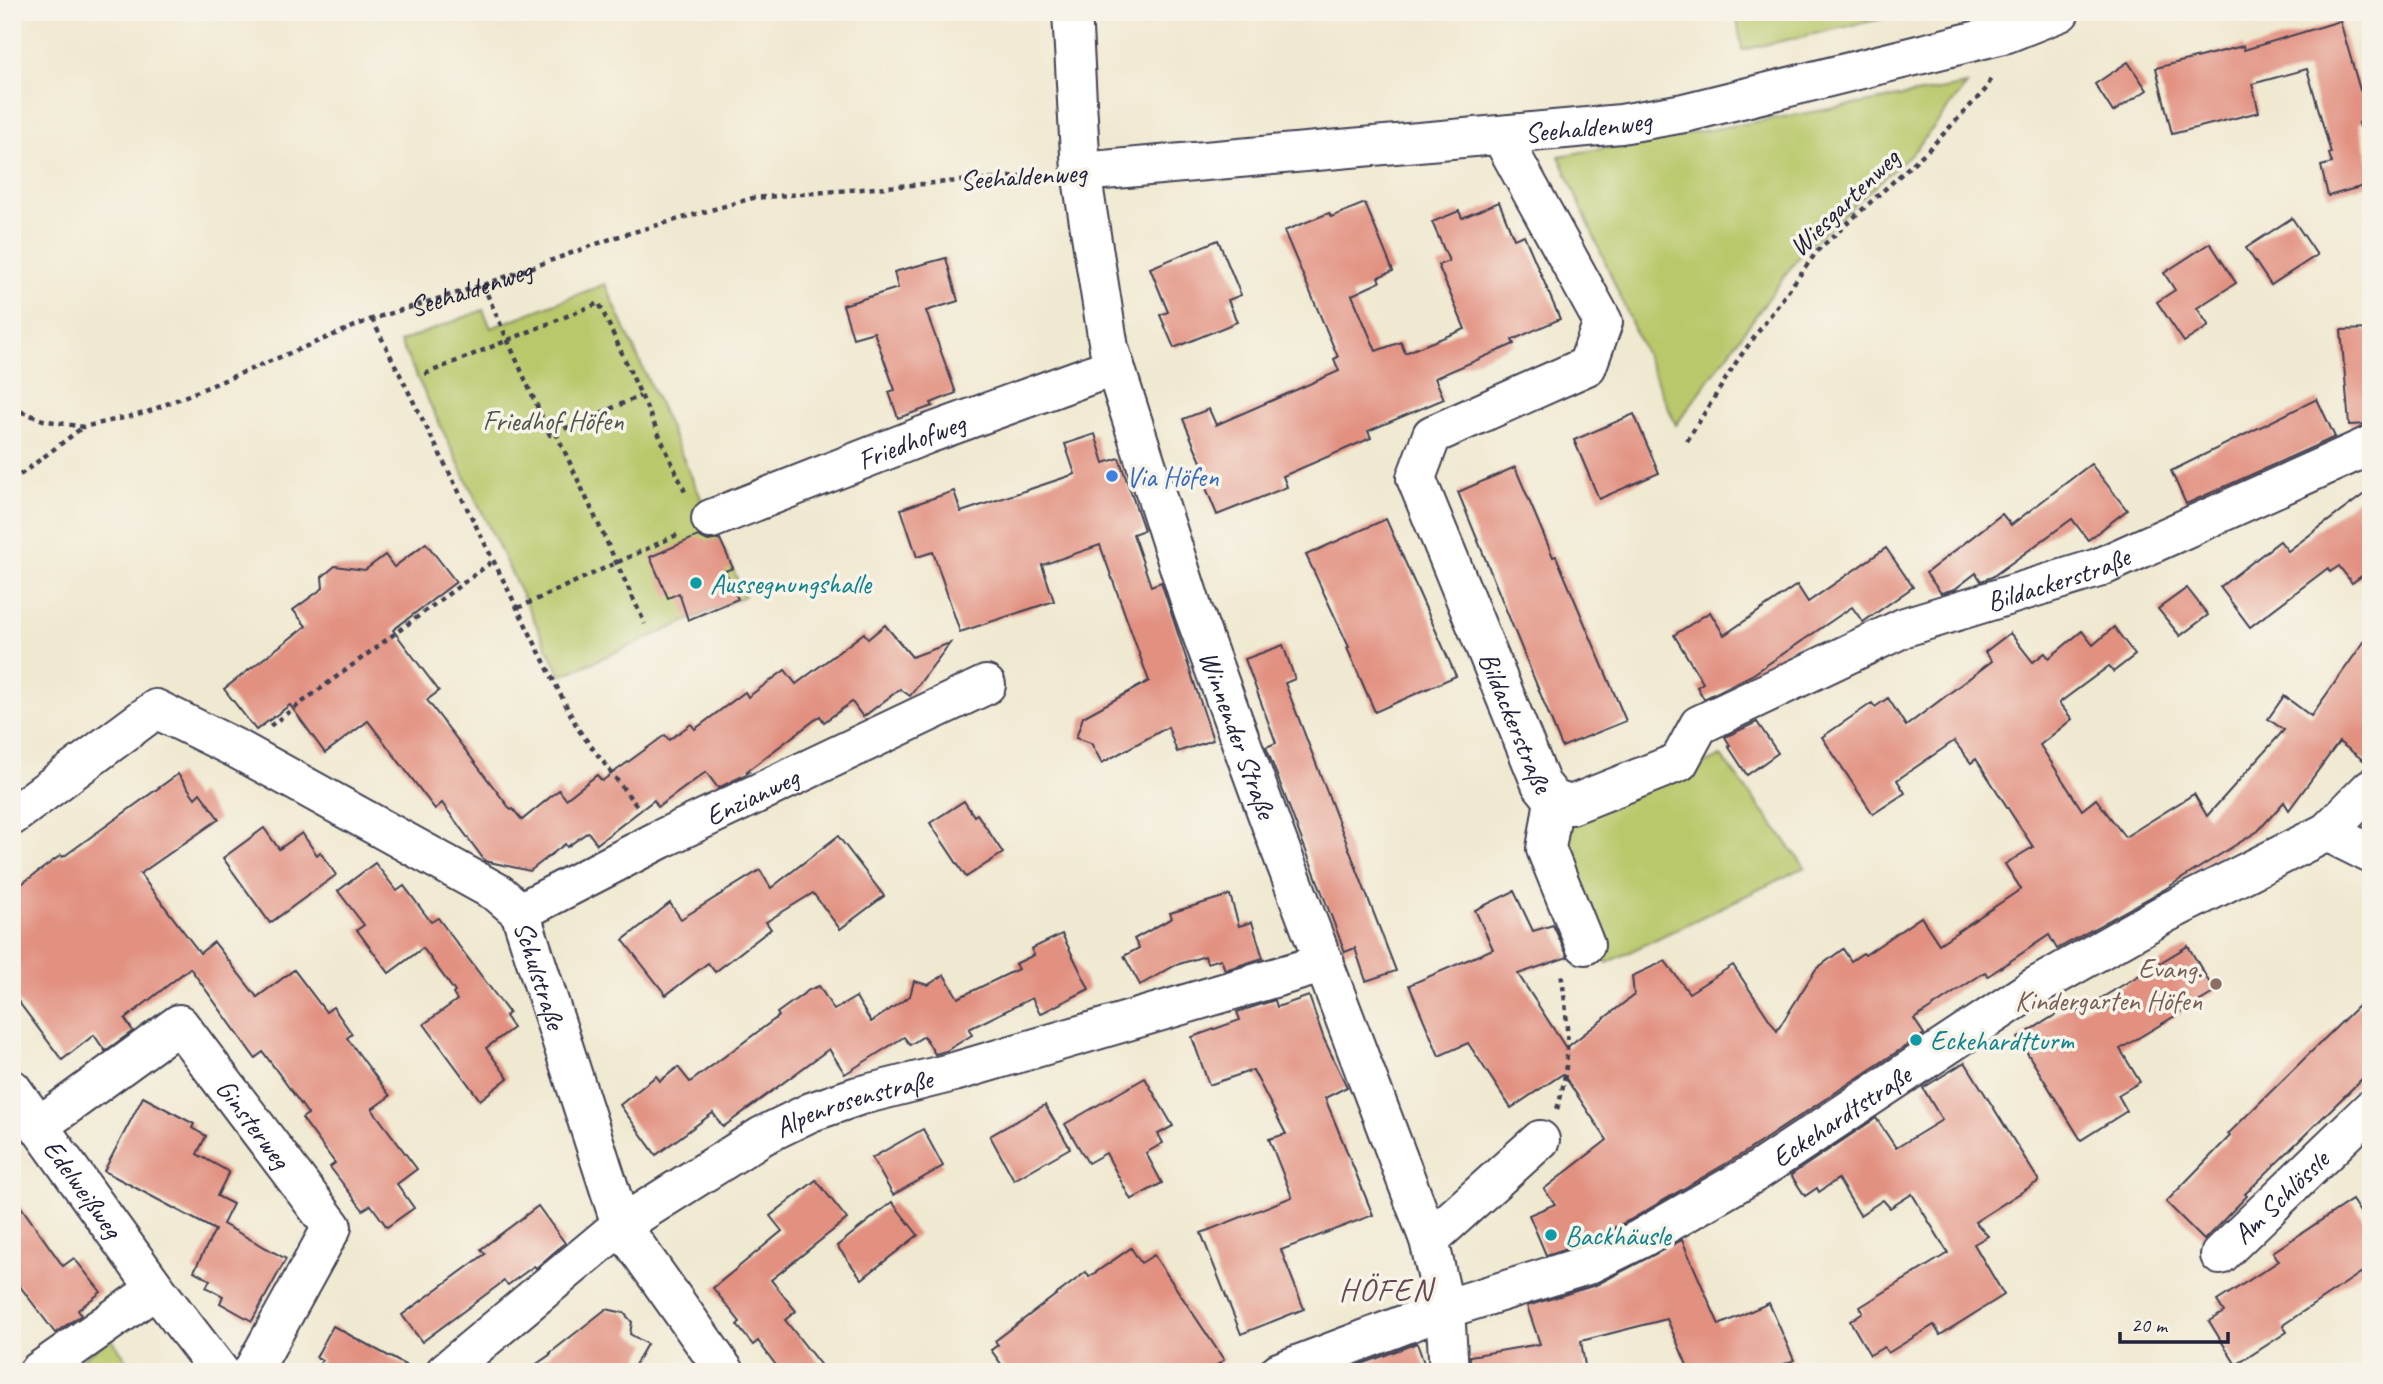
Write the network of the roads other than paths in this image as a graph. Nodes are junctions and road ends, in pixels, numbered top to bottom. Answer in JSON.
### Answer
{"nodes":[{"id":1,"x":1072,"y":12,"type":"edge"},
{"id":2,"x":2060,"y":12,"type":"edge"},
{"id":3,"x":1501,"y":136,"type":"junction"},
{"id":4,"x":1080,"y":159,"type":"junction"},
{"id":5,"x":1115,"y":366,"type":"junction"},
{"id":6,"x":2371,"y":446,"type":"edge"},
{"id":7,"x":705,"y":522,"type":"road end"},
{"id":8,"x":986,"y":685,"type":"dead end"},
{"id":9,"x":2371,"y":788,"type":"edge"},
{"id":10,"x":1554,"y":800,"type":"junction"},
{"id":11,"x":12,"y":817,"type":"edge"},
{"id":12,"x":2327,"y":832,"type":"junction"},
{"id":13,"x":2371,"y":854,"type":"edge"},
{"id":14,"x":520,"y":912,"type":"junction"},
{"id":15,"x":1586,"y":945,"type":"road end"},
{"id":16,"x":1325,"y":964,"type":"junction"},
{"id":17,"x":12,"y":1089,"type":"edge"},
{"id":18,"x":2371,"y":1109,"type":"edge"},
{"id":19,"x":40,"y":1125,"type":"junction"},
{"id":20,"x":1539,"y":1140,"type":"road end"},
{"id":21,"x":621,"y":1225,"type":"junction"},
{"id":22,"x":1429,"y":1240,"type":"junction"},
{"id":23,"x":2220,"y":1255,"type":"dead end"},
{"id":24,"x":156,"y":1289,"type":"junction"},
{"id":25,"x":1445,"y":1309,"type":"junction"},
{"id":26,"x":38,"y":1372,"type":"edge"},
{"id":27,"x":220,"y":1372,"type":"edge"},
{"id":28,"x":252,"y":1372,"type":"edge"},
{"id":29,"x":445,"y":1372,"type":"edge"},
{"id":30,"x":725,"y":1372,"type":"edge"},
{"id":31,"x":1279,"y":1372,"type":"edge"},
{"id":32,"x":1449,"y":1372,"type":"edge"}],
"edges":[{"from":1,"to":4,"type":"street","name":"Winnender Straße"},
{"from":2,"to":3,"type":"street","name":"Seehaldenweg"},
{"from":3,"to":4,"type":"street","name":"Seehaldenweg"},
{"from":3,"to":10,"type":"street","name":"Bildackerstraße"},
{"from":4,"to":5,"type":"street","name":"Winnender Straße"},
{"from":5,"to":7,"type":"street","name":"Friedhofweg"},
{"from":5,"to":16,"type":"street","name":"Winnender Straße"},
{"from":6,"to":10,"type":"street","name":"Bildackerstraße"},
{"from":8,"to":14,"type":"street","name":"Enzianweg"},
{"from":9,"to":12,"type":"street","name":"Eckehardtstraße"},
{"from":10,"to":15,"type":"street"},
{"from":11,"to":14,"type":"street","name":"Schulstraße"},
{"from":12,"to":13,"type":"street"},
{"from":12,"to":25,"type":"street","name":"Eckehardtstraße"},
{"from":14,"to":21,"type":"street","name":"Schulstraße"},
{"from":16,"to":21,"type":"street","name":"Alpenrosenstraße"},
{"from":16,"to":22,"type":"street","name":"Winnender Straße"},
{"from":17,"to":19,"type":"street","name":"Edelweißweg"},
{"from":18,"to":23,"type":"street","name":"Am Schlössle"},
{"from":19,"to":24,"type":"street","name":"Edelweißweg"},
{"from":19,"to":28,"type":"street","name":"Ginsterweg"},
{"from":20,"to":22,"type":"street"},
{"from":21,"to":29,"type":"street","name":"Alpenrosenstraße"},
{"from":21,"to":30,"type":"street","name":"Schulstraße"},
{"from":22,"to":25,"type":"street","name":"Winnender Straße"},
{"from":24,"to":26,"type":"street"},
{"from":24,"to":27,"type":"street","name":"Edelweißweg"},
{"from":25,"to":31,"type":"street","name":"Eckehardtstraße"},
{"from":25,"to":32,"type":"street","name":"Winnender Straße"}]}
